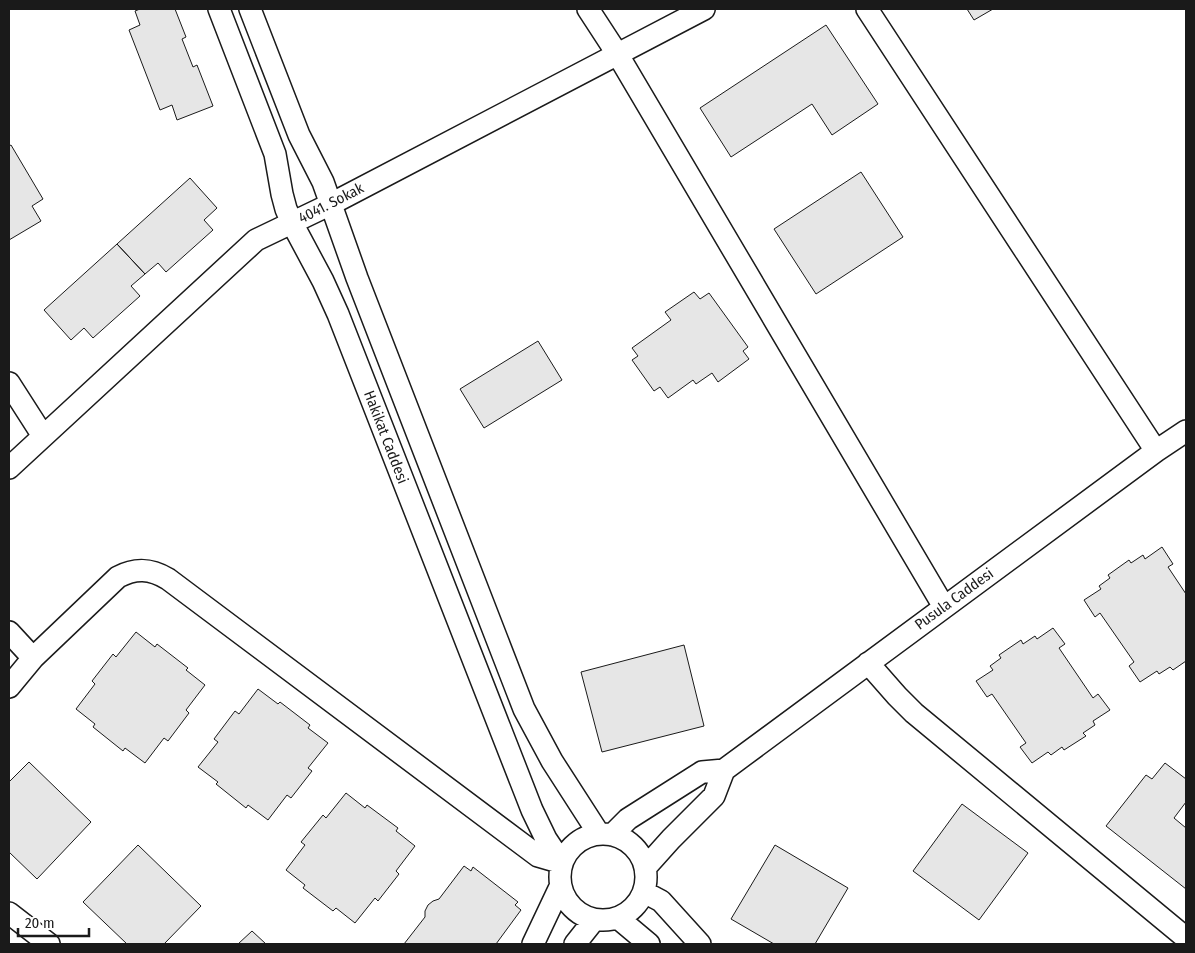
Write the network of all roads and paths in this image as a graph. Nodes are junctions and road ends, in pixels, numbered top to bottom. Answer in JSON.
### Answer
{"nodes":[{"id":1,"x":219,"y":9,"type":"edge"},
{"id":2,"x":250,"y":9,"type":"edge"},
{"id":3,"x":588,"y":9,"type":"edge"},
{"id":4,"x":704,"y":9,"type":"edge"},
{"id":5,"x":867,"y":9,"type":"edge"},
{"id":6,"x":618,"y":55,"type":"junction"},
{"id":7,"x":331,"y":204,"type":"junction"},
{"id":8,"x":292,"y":223,"type":"junction"},
{"id":9,"x":9,"y":383,"type":"edge"},
{"id":10,"x":1186,"y":430,"type":"edge"},
{"id":11,"x":43,"y":436,"type":"junction"},
{"id":12,"x":1156,"y":451,"type":"junction"},
{"id":13,"x":9,"y":468,"type":"edge"},
{"id":14,"x":944,"y":607,"type":"junction"},
{"id":15,"x":9,"y":632,"type":"edge"},
{"id":16,"x":33,"y":658,"type":"junction"},
{"id":17,"x":868,"y":664,"type":"junction"},
{"id":18,"x":9,"y":687,"type":"edge"},
{"id":19,"x":724,"y":770,"type":"junction"},
{"id":20,"x":606,"y":834,"type":"junction"},
{"id":21,"x":562,"y":863,"type":"junction"},
{"id":22,"x":645,"y":868,"type":"junction"},
{"id":23,"x":560,"y":887,"type":"junction"},
{"id":24,"x":644,"y":892,"type":"junction"},
{"id":25,"x":9,"y":913,"type":"edge"},
{"id":26,"x":618,"y":918,"type":"junction"},
{"id":27,"x":594,"y":920,"type":"junction"},
{"id":28,"x":1186,"y":938,"type":"edge"},
{"id":29,"x":49,"y":944,"type":"edge"},
{"id":30,"x":533,"y":944,"type":"edge"},
{"id":31,"x":575,"y":944,"type":"edge"},
{"id":32,"x":649,"y":944,"type":"edge"},
{"id":33,"x":700,"y":944,"type":"edge"}],
"edges":[{"from":1,"to":8,"type":"street","name":"Hakikat Caddesi"},
{"from":2,"to":7,"type":"street","name":"Hakikat Caddesi"},
{"from":3,"to":6,"type":"street"},
{"from":4,"to":6,"type":"street","name":"4041. Sokak"},
{"from":5,"to":12,"type":"street"},
{"from":6,"to":7,"type":"street","name":"4041. Sokak"},
{"from":6,"to":14,"type":"street"},
{"from":7,"to":8,"type":"street","name":"4041. Sokak"},
{"from":7,"to":20,"type":"street","name":"Hakikat Caddesi"},
{"from":8,"to":11,"type":"street","name":"4041. Sokak"},
{"from":8,"to":21,"type":"street","name":"Hakikat Caddesi"},
{"from":9,"to":11,"type":"street"},
{"from":10,"to":12,"type":"street","name":"Pusula Caddesi"},
{"from":11,"to":13,"type":"street","name":"4041. Sokak"},
{"from":12,"to":14,"type":"street","name":"Pusula Caddesi"},
{"from":14,"to":17,"type":"street","name":"Pusula Caddesi"},
{"from":15,"to":16,"type":"street"},
{"from":16,"to":18,"type":"street"},
{"from":16,"to":21,"type":"street"},
{"from":17,"to":19,"type":"street","name":"Pusula Caddesi"},
{"from":17,"to":28,"type":"street"},
{"from":19,"to":20,"type":"street","name":"Pusula Caddesi"},
{"from":19,"to":22,"type":"street"},
{"from":20,"to":21,"type":"street"},
{"from":20,"to":22,"type":"street"},
{"from":21,"to":23,"type":"street"},
{"from":22,"to":24,"type":"street"},
{"from":23,"to":27,"type":"street"},
{"from":23,"to":30,"type":"street"},
{"from":24,"to":26,"type":"street"},
{"from":24,"to":33,"type":"street"},
{"from":25,"to":29,"type":"street"},
{"from":26,"to":27,"type":"street"},
{"from":26,"to":32,"type":"street"},
{"from":27,"to":31,"type":"street"}]}
